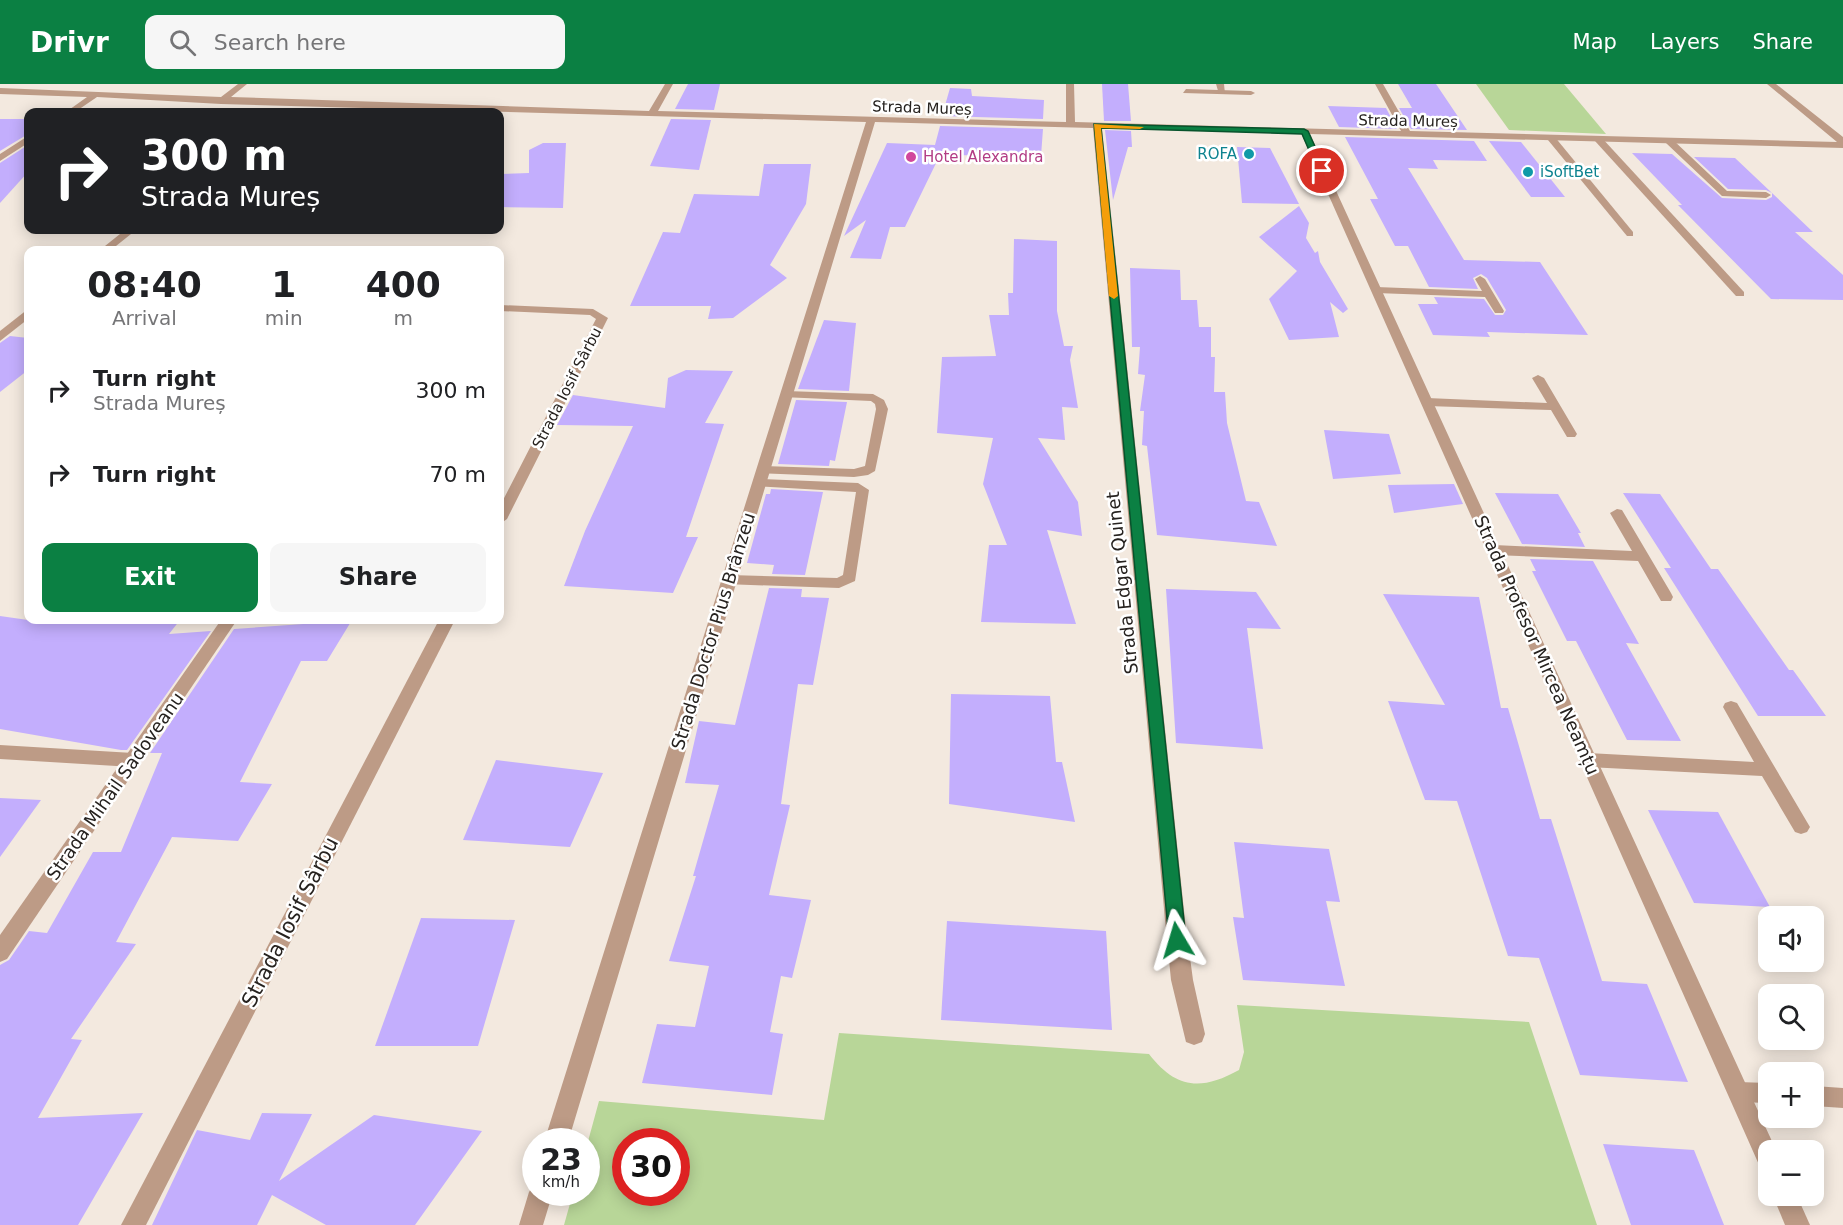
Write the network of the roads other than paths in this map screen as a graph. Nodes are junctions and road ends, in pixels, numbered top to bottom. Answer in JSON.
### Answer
{"nodes":[{"id":1,"x":74,"y":84,"type":"edge"},
{"id":2,"x":243,"y":84,"type":"edge"},
{"id":3,"x":669,"y":84,"type":"edge"},
{"id":4,"x":1070,"y":84,"type":"edge"},
{"id":5,"x":1379,"y":84,"type":"edge"},
{"id":6,"x":1771,"y":84,"type":"edge"},
{"id":7,"x":1221,"y":88,"type":"edge"},
{"id":8,"x":1186,"y":91,"type":"dead end"},
{"id":9,"x":0,"y":92,"type":"edge"},
{"id":10,"x":1251,"y":93,"type":"dead end"},
{"id":11,"x":58,"y":94,"type":"junction"},
{"id":12,"x":94,"y":96,"type":"junction"},
{"id":13,"x":221,"y":101,"type":"junction"},
{"id":14,"x":284,"y":104,"type":"junction"},
{"id":15,"x":76,"y":108,"type":"edge"},
{"id":16,"x":278,"y":108,"type":"edge"},
{"id":17,"x":431,"y":108,"type":"edge"},
{"id":18,"x":504,"y":110,"type":"edge"},
{"id":19,"x":652,"y":114,"type":"junction"},
{"id":20,"x":871,"y":120,"type":"junction"},
{"id":21,"x":1071,"y":125,"type":"junction"},
{"id":22,"x":1097,"y":126,"type":"junction"},
{"id":23,"x":1304,"y":131,"type":"junction"},
{"id":24,"x":1407,"y":134,"type":"junction"},
{"id":25,"x":1551,"y":138,"type":"junction"},
{"id":26,"x":1598,"y":139,"type":"junction"},
{"id":27,"x":1669,"y":141,"type":"junction"},
{"id":28,"x":24,"y":142,"type":"edge"},
{"id":29,"x":1843,"y":144,"type":"edge"},
{"id":30,"x":0,"y":158,"type":"edge"},
{"id":31,"x":1766,"y":195,"type":"dead end"},
{"id":32,"x":126,"y":234,"type":"edge"},
{"id":33,"x":1630,"y":234,"type":"dead end"},
{"id":34,"x":110,"y":246,"type":"edge"},
{"id":35,"x":1480,"y":279,"type":"dead end"},
{"id":36,"x":1376,"y":290,"type":"junction"},
{"id":37,"x":1488,"y":294,"type":"junction"},
{"id":38,"x":1740,"y":294,"type":"dead end"},
{"id":39,"x":504,"y":308,"type":"edge"},
{"id":40,"x":1499,"y":311,"type":"dead end"},
{"id":41,"x":24,"y":318,"type":"edge"},
{"id":42,"x":0,"y":337,"type":"edge"},
{"id":43,"x":1538,"y":378,"type":"dead end"},
{"id":44,"x":786,"y":394,"type":"junction"},
{"id":45,"x":1427,"y":402,"type":"junction"},
{"id":46,"x":1555,"y":407,"type":"junction"},
{"id":47,"x":1571,"y":434,"type":"dead end"},
{"id":48,"x":761,"y":476,"type":"junction"},
{"id":49,"x":504,"y":511,"type":"edge"},
{"id":50,"x":1617,"y":513,"type":"dead end"},
{"id":51,"x":1494,"y":550,"type":"junction"},
{"id":52,"x":1642,"y":556,"type":"junction"},
{"id":53,"x":729,"y":580,"type":"junction"},
{"id":54,"x":1666,"y":597,"type":"dead end"},
{"id":55,"x":227,"y":624,"type":"edge"},
{"id":56,"x":445,"y":624,"type":"edge"},
{"id":57,"x":1731,"y":707,"type":"dead end"},
{"id":58,"x":0,"y":752,"type":"edge"},
{"id":59,"x":133,"y":760,"type":"junction"},
{"id":60,"x":1588,"y":760,"type":"junction"},
{"id":61,"x":1766,"y":769,"type":"junction"},
{"id":62,"x":1801,"y":827,"type":"dead end"},
{"id":63,"x":0,"y":952,"type":"edge"},
{"id":64,"x":1194,"y":1034,"type":"dead end"},
{"id":65,"x":1738,"y":1092,"type":"junction"},
{"id":66,"x":1758,"y":1093,"type":"edge"},
{"id":67,"x":1824,"y":1097,"type":"edge"},
{"id":68,"x":1843,"y":1098,"type":"edge"},
{"id":69,"x":560,"y":1128,"type":"edge"},
{"id":70,"x":1759,"y":1140,"type":"edge"},
{"id":71,"x":537,"y":1206,"type":"edge"},
{"id":72,"x":1789,"y":1206,"type":"edge"},
{"id":73,"x":133,"y":1225,"type":"edge"},
{"id":74,"x":531,"y":1225,"type":"edge"},
{"id":75,"x":1798,"y":1225,"type":"edge"}],
"edges":[{"from":1,"to":11,"type":"street"},
{"from":2,"to":13,"type":"street"},
{"from":3,"to":19,"type":"street"},
{"from":4,"to":21,"type":"street"},
{"from":5,"to":24,"type":"street"},
{"from":6,"to":29,"type":"street"},
{"from":7,"to":8,"type":"lane"},
{"from":7,"to":10,"type":"lane"},
{"from":9,"to":11,"type":"street","name":"Strada Mureș"},
{"from":11,"to":12,"type":"street","name":"Strada Mureș"},
{"from":12,"to":13,"type":"street","name":"Strada Mureș"},
{"from":12,"to":15,"type":"street"},
{"from":13,"to":14,"type":"street","name":"Strada Mureș"},
{"from":14,"to":16,"type":"street"},
{"from":14,"to":17,"type":"street","name":"Strada Mureș"},
{"from":18,"to":19,"type":"street","name":"Strada Mureș"},
{"from":19,"to":20,"type":"street","name":"Strada Mureș"},
{"from":20,"to":21,"type":"street","name":"Strada Mureș"},
{"from":20,"to":44,"type":"street","name":"Strada Doctor Pius Brânzeu"},
{"from":21,"to":22,"type":"street","name":"Strada Mureș"},
{"from":22,"to":23,"type":"street","name":"Strada Mureș"},
{"from":22,"to":64,"type":"street","name":"Strada Edgar Quinet"},
{"from":23,"to":24,"type":"street","name":"Strada Mureș"},
{"from":23,"to":36,"type":"street","name":"Strada Profesor Mircea Neamțu"},
{"from":24,"to":25,"type":"street","name":"Strada Mureș"},
{"from":25,"to":26,"type":"street","name":"Strada Mureș"},
{"from":25,"to":33,"type":"lane"},
{"from":26,"to":27,"type":"street","name":"Strada Mureș"},
{"from":26,"to":38,"type":"lane"},
{"from":27,"to":29,"type":"street","name":"Strada Mureș"},
{"from":27,"to":31,"type":"lane"},
{"from":28,"to":30,"type":"street"},
{"from":32,"to":34,"type":"street"},
{"from":35,"to":37,"type":"lane"},
{"from":36,"to":37,"type":"lane"},
{"from":36,"to":45,"type":"street","name":"Strada Profesor Mircea Neamțu"},
{"from":37,"to":40,"type":"lane"},
{"from":39,"to":49,"type":"street","name":"Strada Iosif Sârbu"},
{"from":41,"to":42,"type":"street"},
{"from":43,"to":46,"type":"lane"},
{"from":44,"to":48,"type":"street","name":"Strada Doctor Pius Brânzeu"},
{"from":44,"to":48,"type":"lane"},
{"from":45,"to":46,"type":"lane"},
{"from":45,"to":51,"type":"street","name":"Strada Profesor Mircea Neamțu"},
{"from":46,"to":47,"type":"lane"},
{"from":48,"to":53,"type":"street","name":"Strada Doctor Pius Brânzeu"},
{"from":48,"to":53,"type":"lane"},
{"from":50,"to":52,"type":"lane"},
{"from":51,"to":52,"type":"lane"},
{"from":51,"to":60,"type":"street","name":"Strada Profesor Mircea Neamțu"},
{"from":52,"to":54,"type":"lane"},
{"from":53,"to":69,"type":"street","name":"Strada Doctor Pius Brânzeu"},
{"from":55,"to":59,"type":"street","name":"Strada Mihail Sadoveanu"},
{"from":56,"to":73,"type":"street","name":"Strada Iosif Sârbu"},
{"from":57,"to":61,"type":"lane"},
{"from":58,"to":59,"type":"lane"},
{"from":59,"to":63,"type":"street","name":"Strada Mihail Sadoveanu"},
{"from":60,"to":61,"type":"lane"},
{"from":60,"to":65,"type":"street","name":"Strada Profesor Mircea Neamțu"},
{"from":61,"to":62,"type":"lane"},
{"from":65,"to":66,"type":"lane"},
{"from":65,"to":70,"type":"street","name":"Strada Profesor Mircea Neamțu"},
{"from":67,"to":68,"type":"lane"},
{"from":71,"to":74,"type":"street"},
{"from":72,"to":75,"type":"street"}]}
